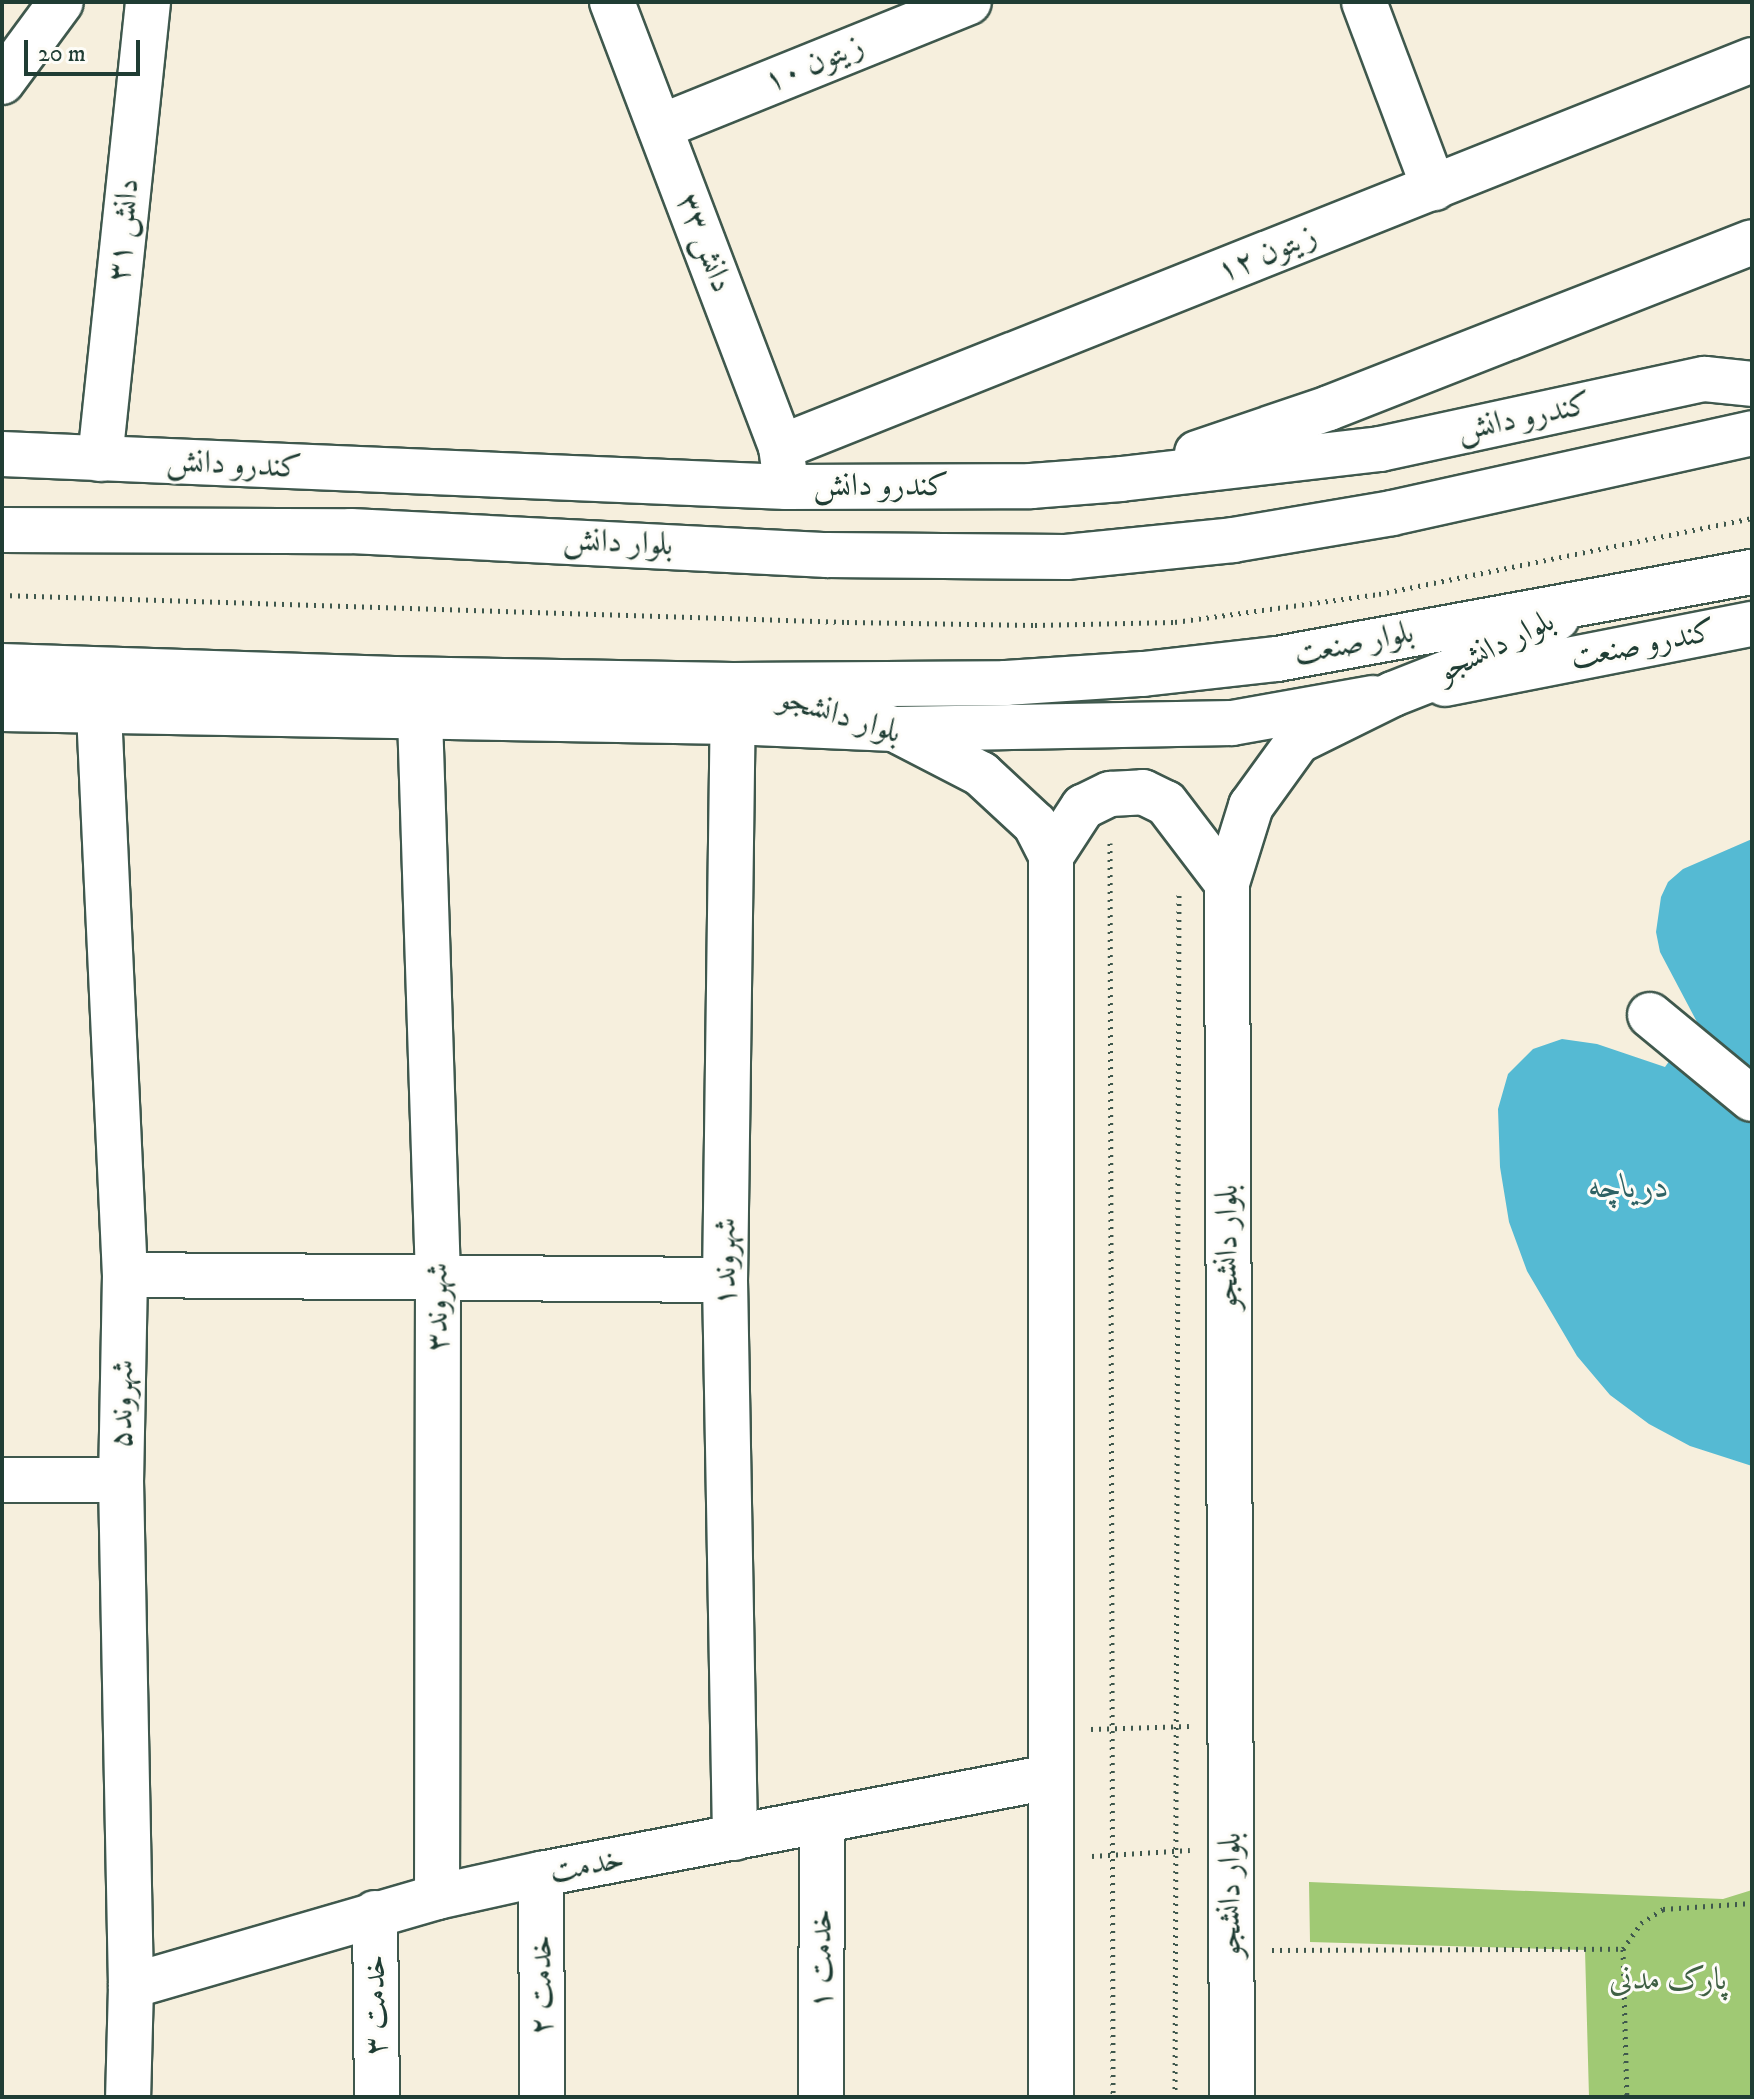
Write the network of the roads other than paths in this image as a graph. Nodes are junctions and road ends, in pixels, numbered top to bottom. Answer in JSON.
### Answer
{"nodes":[{"id":1,"x":61,"y":2,"type":"edge"},
{"id":2,"x":148,"y":2,"type":"edge"},
{"id":3,"x":612,"y":2,"type":"edge"},
{"id":4,"x":969,"y":2,"type":"edge"},
{"id":5,"x":1364,"y":2,"type":"edge"},
{"id":6,"x":1752,"y":60,"type":"edge"},
{"id":7,"x":2,"y":82,"type":"edge"},
{"id":8,"x":660,"y":127,"type":"junction"},
{"id":9,"x":1434,"y":188,"type":"junction"},
{"id":10,"x":1752,"y":242,"type":"edge"},
{"id":11,"x":1752,"y":384,"type":"edge"},
{"id":12,"x":1752,"y":433,"type":"edge"},
{"id":13,"x":2,"y":454,"type":"edge"},
{"id":14,"x":100,"y":459,"type":"junction"},
{"id":15,"x":783,"y":467,"type":"junction"},
{"id":16,"x":356,"y":470,"type":"junction"},
{"id":17,"x":1121,"y":479,"type":"junction"},
{"id":18,"x":2,"y":530,"type":"edge"},
{"id":19,"x":351,"y":531,"type":"junction"},
{"id":20,"x":1732,"y":575,"type":"edge"},
{"id":21,"x":1752,"y":598,"type":"edge"},
{"id":22,"x":1590,"y":599,"type":"junction"},
{"id":23,"x":1752,"y":624,"type":"edge"},
{"id":24,"x":2,"y":666,"type":"edge"},
{"id":25,"x":1393,"y":694,"type":"junction"},
{"id":26,"x":733,"y":704,"type":"junction"},
{"id":27,"x":2,"y":709,"type":"edge"},
{"id":28,"x":99,"y":712,"type":"junction"},
{"id":29,"x":420,"y":717,"type":"junction"},
{"id":30,"x":894,"y":729,"type":"junction"},
{"id":31,"x":1051,"y":856,"type":"junction"},
{"id":32,"x":1227,"y":883,"type":"junction"},
{"id":33,"x":1650,"y":1015,"type":"dead end"},
{"id":34,"x":1752,"y":1099,"type":"edge"},
{"id":35,"x":125,"y":1275,"type":"junction"},
{"id":36,"x":438,"y":1277,"type":"junction"},
{"id":37,"x":725,"y":1280,"type":"junction"},
{"id":38,"x":2,"y":1480,"type":"edge"},
{"id":39,"x":121,"y":1480,"type":"junction"},
{"id":40,"x":1050,"y":1777,"type":"junction"},
{"id":41,"x":822,"y":1821,"type":"junction"},
{"id":42,"x":735,"y":1838,"type":"junction"},
{"id":43,"x":541,"y":1874,"type":"junction"},
{"id":44,"x":437,"y":1897,"type":"junction"},
{"id":45,"x":375,"y":1913,"type":"junction"},
{"id":46,"x":131,"y":1986,"type":"junction"},
{"id":47,"x":128,"y":2097,"type":"edge"},
{"id":48,"x":377,"y":2097,"type":"edge"},
{"id":49,"x":542,"y":2097,"type":"edge"},
{"id":50,"x":821,"y":2097,"type":"edge"},
{"id":51,"x":1051,"y":2097,"type":"edge"},
{"id":52,"x":1232,"y":2097,"type":"edge"}],
"edges":[{"from":1,"to":7,"type":"street"},
{"from":2,"to":14,"type":"street","name":"دانش ۳۱"},
{"from":3,"to":8,"type":"street","name":"دانش ۳۳"},
{"from":4,"to":8,"type":"street","name":"زیتون ۱۰"},
{"from":5,"to":9,"type":"street"},
{"from":6,"to":9,"type":"street","name":"زیتون ۱۲"},
{"from":8,"to":15,"type":"street","name":"دانش ۳۳"},
{"from":9,"to":15,"type":"street","name":"زیتون ۱۲"},
{"from":10,"to":17,"type":"street"},
{"from":11,"to":17,"type":"street","name":"کندرو دانش"},
{"from":12,"to":19,"type":"street","name":"بلوار دانش"},
{"from":13,"to":14,"type":"street","name":"کندرو دانش"},
{"from":14,"to":16,"type":"street","name":"کندرو دانش"},
{"from":15,"to":16,"type":"street","name":"کندرو دانش"},
{"from":15,"to":17,"type":"street","name":"کندرو دانش"},
{"from":16,"to":19,"type":"street"},
{"from":18,"to":19,"type":"street","name":"بلوار دانش"},
{"from":20,"to":21,"type":"street"},
{"from":20,"to":22,"type":"street","name":"بلوار صنعت"},
{"from":22,"to":25,"type":"street","name":"بلوار دانشجو"},
{"from":22,"to":26,"type":"street","name":"بلوار صنعت"},
{"from":23,"to":25,"type":"street","name":"کندرو صنعت"},
{"from":24,"to":26,"type":"street"},
{"from":25,"to":30,"type":"street"},
{"from":25,"to":32,"type":"street","name":"بلوار دانشجو"},
{"from":26,"to":29,"type":"street"},
{"from":26,"to":30,"type":"street","name":"بلوار دانشجو"},
{"from":26,"to":37,"type":"street","name":"شهروند۱"},
{"from":27,"to":28,"type":"street"},
{"from":28,"to":29,"type":"street"},
{"from":28,"to":35,"type":"street","name":"شهروند۵"},
{"from":29,"to":36,"type":"street","name":"شهروند۳"},
{"from":30,"to":31,"type":"street","name":"بلوار دانشجو"},
{"from":31,"to":32,"type":"street"},
{"from":31,"to":40,"type":"street","name":"بلوار دانشجو"},
{"from":32,"to":52,"type":"street","name":"بلوار دانشجو"},
{"from":33,"to":34,"type":"street"},
{"from":35,"to":36,"type":"street"},
{"from":35,"to":39,"type":"street","name":"شهروند۵"},
{"from":36,"to":37,"type":"street"},
{"from":36,"to":44,"type":"street","name":"شهروند۳"},
{"from":37,"to":42,"type":"street","name":"شهروند۱"},
{"from":38,"to":39,"type":"street"},
{"from":39,"to":46,"type":"street","name":"شهروند۵"},
{"from":40,"to":41,"type":"street","name":"خدمت"},
{"from":40,"to":51,"type":"street","name":"بلوار دانشجو"},
{"from":41,"to":42,"type":"street","name":"خدمت"},
{"from":41,"to":50,"type":"street","name":"خدمت ۱"},
{"from":42,"to":43,"type":"street","name":"خدمت"},
{"from":43,"to":44,"type":"street","name":"خدمت"},
{"from":43,"to":49,"type":"street","name":"خدمت ۲"},
{"from":44,"to":45,"type":"street","name":"خدمت"},
{"from":45,"to":46,"type":"street","name":"خدمت"},
{"from":45,"to":48,"type":"street","name":"خدمت ۳"},
{"from":46,"to":47,"type":"street","name":"شهروند۵"}]}
